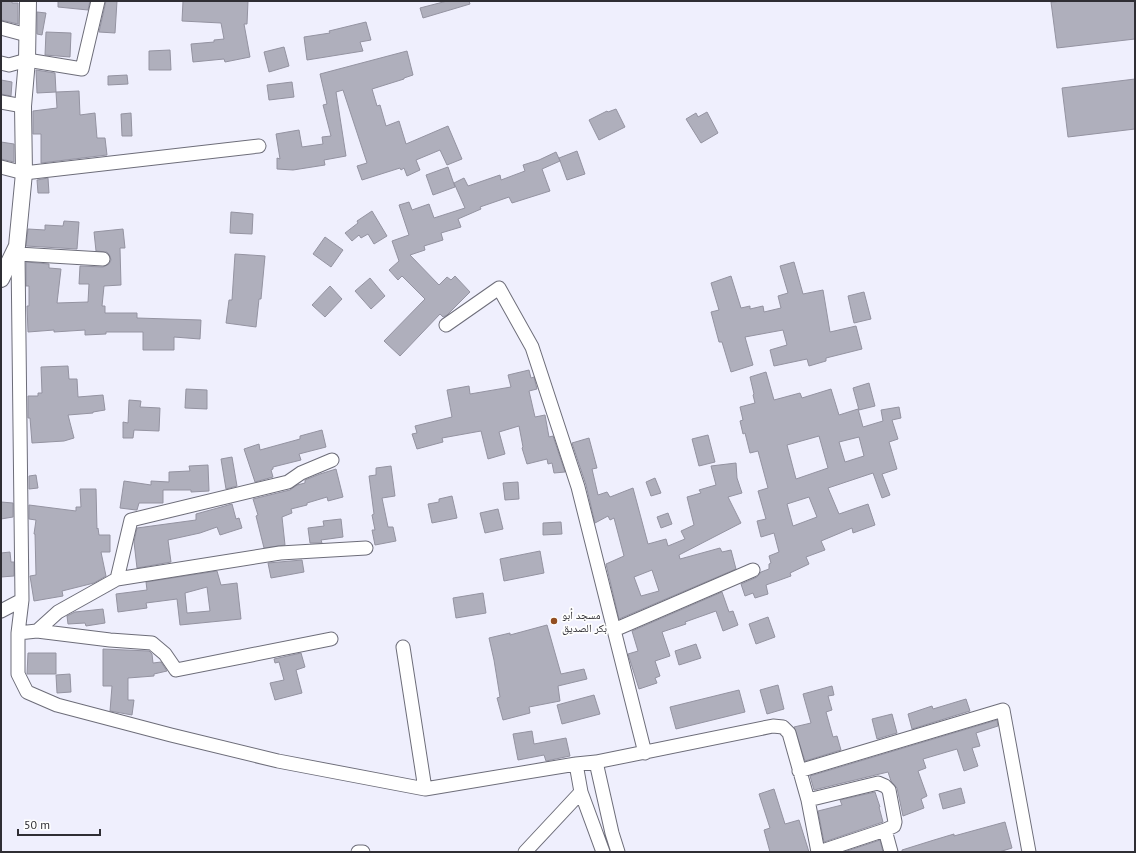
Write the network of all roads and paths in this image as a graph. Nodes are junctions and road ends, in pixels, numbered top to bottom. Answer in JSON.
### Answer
{"nodes":[{"id":1,"x":28,"y":1,"type":"edge"},
{"id":2,"x":98,"y":1,"type":"edge"},
{"id":3,"x":1,"y":28,"type":"edge"},
{"id":4,"x":27,"y":35,"type":"junction"},
{"id":5,"x":27,"y":60,"type":"junction"},
{"id":6,"x":1,"y":63,"type":"edge"},
{"id":7,"x":1,"y":102,"type":"edge"},
{"id":8,"x":22,"y":106,"type":"junction"},
{"id":9,"x":259,"y":146,"type":"dead end"},
{"id":10,"x":1,"y":167,"type":"edge"},
{"id":11,"x":24,"y":173,"type":"junction"},
{"id":12,"x":18,"y":250,"type":"junction"},
{"id":13,"x":103,"y":259,"type":"dead end"},
{"id":14,"x":1,"y":279,"type":"edge"},
{"id":15,"x":446,"y":325,"type":"dead end"},
{"id":16,"x":332,"y":460,"type":"dead end"},
{"id":17,"x":366,"y":548,"type":"dead end"},
{"id":18,"x":753,"y":570,"type":"dead end"},
{"id":19,"x":117,"y":578,"type":"junction"},
{"id":20,"x":22,"y":600,"type":"junction"},
{"id":21,"x":1,"y":611,"type":"edge"},
{"id":22,"x":614,"y":630,"type":"junction"},
{"id":23,"x":37,"y":632,"type":"junction"},
{"id":24,"x":18,"y":633,"type":"junction"},
{"id":25,"x":331,"y":639,"type":"dead end"},
{"id":26,"x":403,"y":647,"type":"dead end"},
{"id":27,"x":645,"y":753,"type":"junction"},
{"id":28,"x":596,"y":762,"type":"junction"},
{"id":29,"x":576,"y":764,"type":"junction"},
{"id":30,"x":799,"y":772,"type":"junction"},
{"id":31,"x":425,"y":789,"type":"junction"},
{"id":32,"x":581,"y":792,"type":"junction"},
{"id":33,"x":808,"y":800,"type":"junction"},
{"id":34,"x":885,"y":830,"type":"junction"},
{"id":35,"x":358,"y":852,"type":"edge"},
{"id":36,"x":363,"y":852,"type":"edge"},
{"id":37,"x":525,"y":852,"type":"edge"},
{"id":38,"x":603,"y":852,"type":"edge"},
{"id":39,"x":618,"y":852,"type":"edge"},
{"id":40,"x":819,"y":852,"type":"edge"},
{"id":41,"x":891,"y":852,"type":"edge"},
{"id":42,"x":1029,"y":852,"type":"edge"}],
"edges":[{"from":1,"to":4,"type":"main road"},
{"from":2,"to":5,"type":"street"},
{"from":3,"to":4,"type":"street"},
{"from":4,"to":5,"type":"main road"},
{"from":5,"to":6,"type":"street"},
{"from":5,"to":8,"type":"main road"},
{"from":7,"to":8,"type":"street"},
{"from":8,"to":11,"type":"main road"},
{"from":9,"to":11,"type":"street"},
{"from":10,"to":11,"type":"street"},
{"from":11,"to":12,"type":"main road"},
{"from":12,"to":13,"type":"street"},
{"from":12,"to":14,"type":"main road"},
{"from":12,"to":20,"type":"street"},
{"from":15,"to":22,"type":"street"},
{"from":16,"to":19,"type":"street"},
{"from":17,"to":19,"type":"street"},
{"from":18,"to":22,"type":"street"},
{"from":19,"to":23,"type":"street"},
{"from":20,"to":21,"type":"street"},
{"from":20,"to":24,"type":"street"},
{"from":22,"to":27,"type":"street"},
{"from":23,"to":24,"type":"street"},
{"from":23,"to":25,"type":"street"},
{"from":24,"to":31,"type":"street"},
{"from":26,"to":31,"type":"street"},
{"from":27,"to":28,"type":"street"},
{"from":27,"to":30,"type":"street"},
{"from":28,"to":29,"type":"street"},
{"from":28,"to":39,"type":"street"},
{"from":29,"to":31,"type":"street"},
{"from":29,"to":32,"type":"street"},
{"from":30,"to":33,"type":"street"},
{"from":30,"to":42,"type":"street"},
{"from":32,"to":37,"type":"street"},
{"from":32,"to":38,"type":"street"},
{"from":33,"to":34,"type":"street"},
{"from":33,"to":40,"type":"street"},
{"from":34,"to":40,"type":"street"},
{"from":34,"to":41,"type":"street"},
{"from":35,"to":36,"type":"street"}]}
